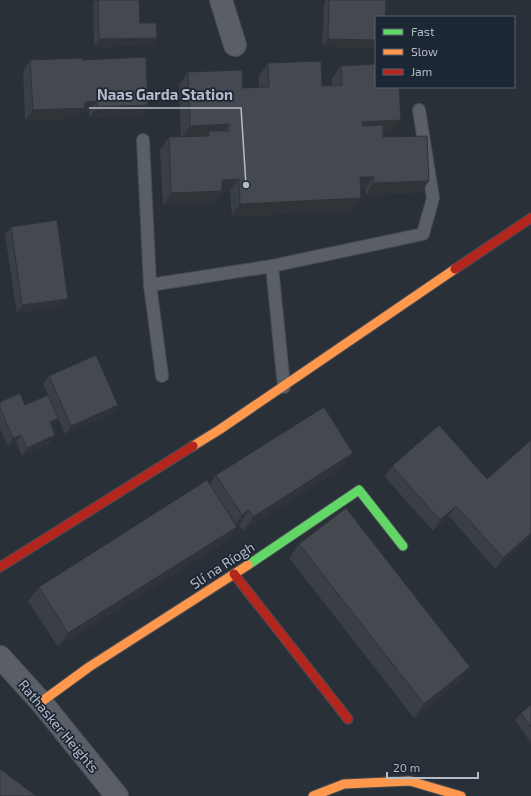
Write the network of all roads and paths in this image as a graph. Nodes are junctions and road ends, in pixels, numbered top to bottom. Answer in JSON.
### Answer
{"nodes":[{"id":1,"x":220,"y":0,"type":"edge"},
{"id":2,"x":235,"y":45,"type":"dead end"},
{"id":3,"x":419,"y":110,"type":"dead end"},
{"id":4,"x":143,"y":140,"type":"dead end"},
{"id":5,"x":531,"y":218,"type":"edge"},
{"id":6,"x":272,"y":266,"type":"junction"},
{"id":7,"x":150,"y":285,"type":"junction"},
{"id":8,"x":162,"y":376,"type":"dead end"},
{"id":9,"x":284,"y":387,"type":"junction"},
{"id":10,"x":403,"y":546,"type":"dead end"},
{"id":11,"x":0,"y":567,"type":"edge"},
{"id":12,"x":234,"y":574,"type":"junction"},
{"id":13,"x":0,"y":657,"type":"edge"},
{"id":14,"x":41,"y":702,"type":"junction"},
{"id":15,"x":348,"y":719,"type":"dead end"},
{"id":16,"x":117,"y":796,"type":"edge"},
{"id":17,"x":313,"y":796,"type":"edge"},
{"id":18,"x":461,"y":796,"type":"edge"}],
"edges":[{"from":1,"to":2,"type":"street"},
{"from":3,"to":6,"type":"lane"},
{"from":4,"to":7,"type":"lane"},
{"from":5,"to":9,"type":"street"},
{"from":6,"to":7,"type":"lane"},
{"from":6,"to":9,"type":"lane"},
{"from":7,"to":8,"type":"lane"},
{"from":9,"to":11,"type":"street"},
{"from":10,"to":12,"type":"street","name":"Slí na Ríogh"},
{"from":12,"to":14,"type":"street","name":"Slí na Ríogh"},
{"from":12,"to":15,"type":"street"},
{"from":13,"to":14,"type":"street","name":"Rathasker Heights"},
{"from":14,"to":16,"type":"street","name":"Rathasker Heights"},
{"from":17,"to":18,"type":"street"}]}
